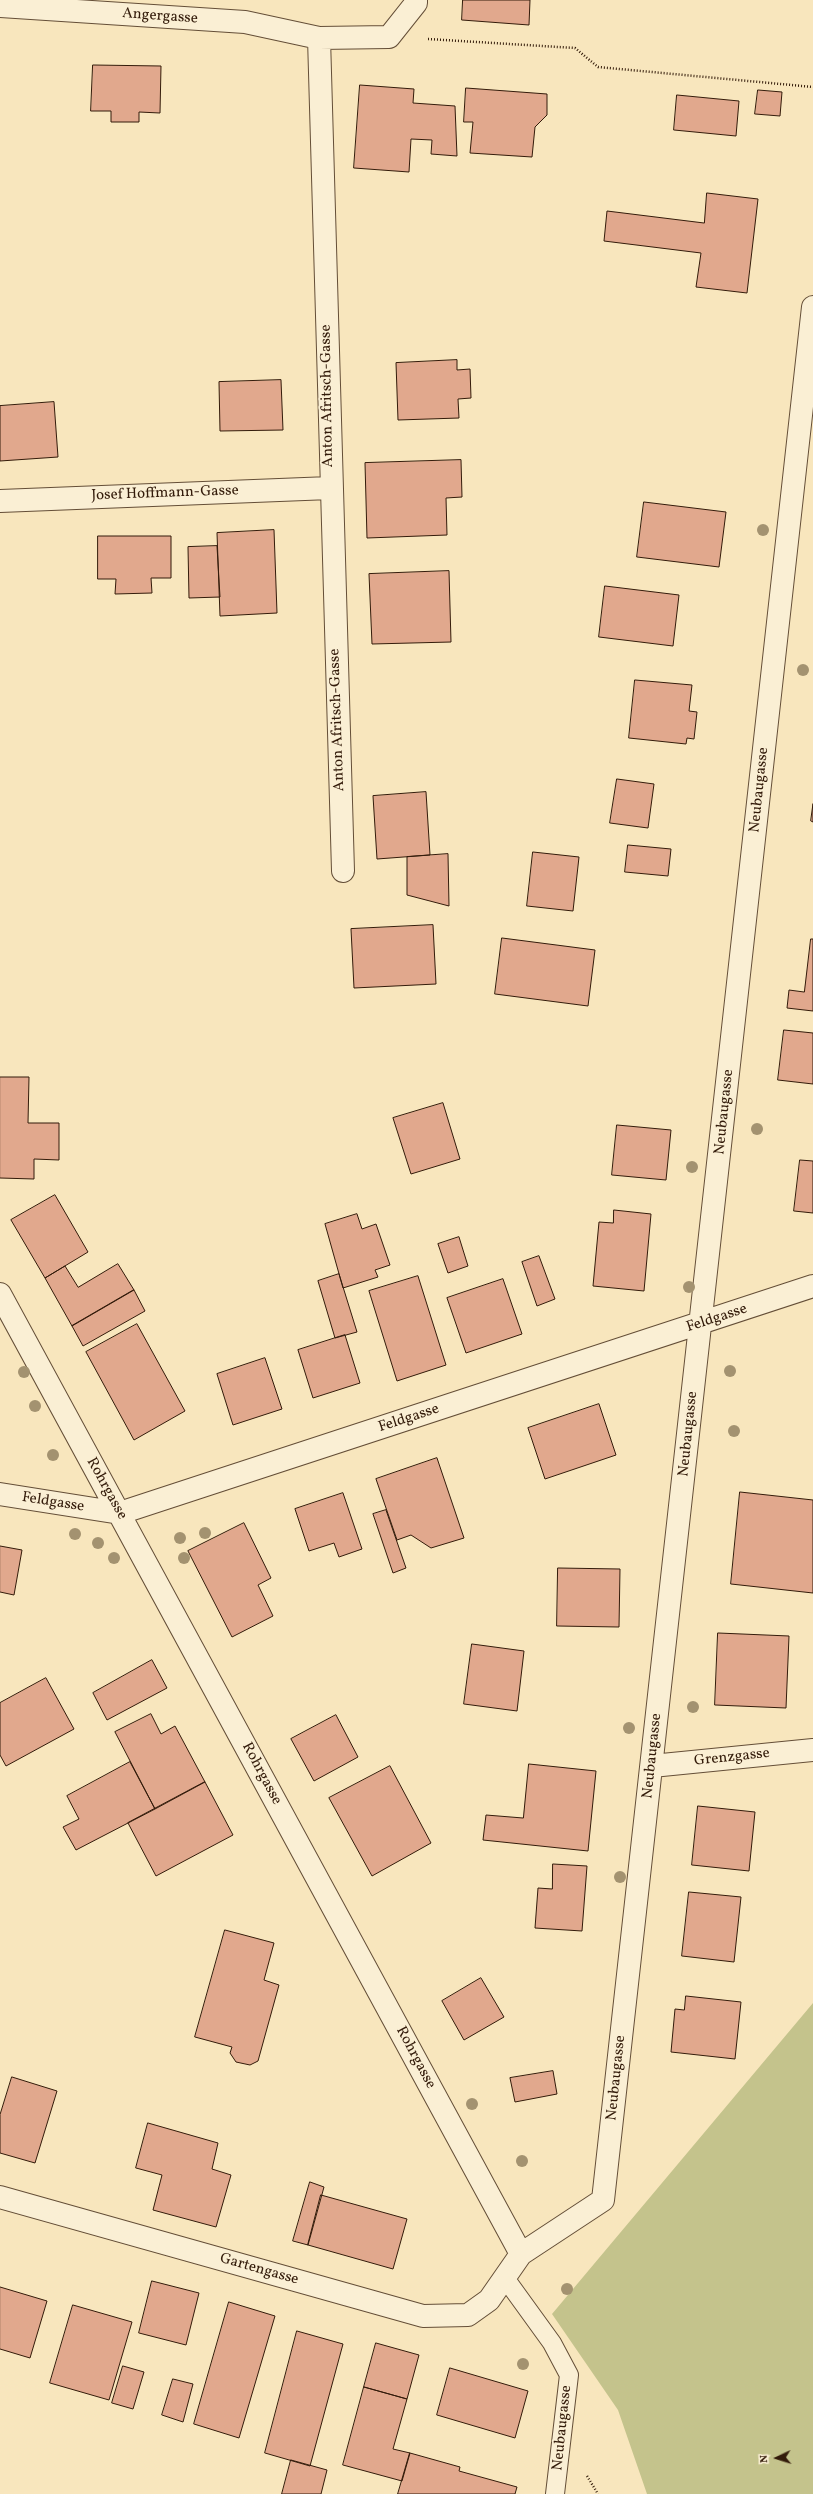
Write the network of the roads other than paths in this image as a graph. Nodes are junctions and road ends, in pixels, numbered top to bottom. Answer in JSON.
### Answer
{"nodes":[{"id":1,"x":416,"y":0,"type":"edge"},
{"id":2,"x":0,"y":6,"type":"edge"},
{"id":3,"x":318,"y":38,"type":"junction"},
{"id":4,"x":813,"y":306,"type":"edge"},
{"id":5,"x":330,"y":488,"type":"junction"},
{"id":6,"x":0,"y":501,"type":"edge"},
{"id":7,"x":343,"y":871,"type":"dead end"},
{"id":8,"x":813,"y":1286,"type":"edge"},
{"id":9,"x":0,"y":1294,"type":"edge"},
{"id":10,"x":702,"y":1324,"type":"junction"},
{"id":11,"x":0,"y":1494,"type":"edge"},
{"id":12,"x":120,"y":1513,"type":"junction"},
{"id":13,"x":813,"y":1750,"type":"edge"},
{"id":14,"x":652,"y":1766,"type":"junction"},
{"id":15,"x":0,"y":2197,"type":"edge"},
{"id":16,"x":521,"y":2254,"type":"junction"},
{"id":17,"x":504,"y":2278,"type":"junction"},
{"id":18,"x":555,"y":2494,"type":"edge"}],
"edges":[{"from":1,"to":3,"type":"street"},
{"from":2,"to":3,"type":"street","name":"Angergasse"},
{"from":3,"to":5,"type":"street","name":"Anton Afritsch-Gasse"},
{"from":4,"to":10,"type":"street","name":"Neubaugasse"},
{"from":5,"to":6,"type":"street","name":"Josef Hoffmann-Gasse"},
{"from":5,"to":7,"type":"street","name":"Anton Afritsch-Gasse"},
{"from":8,"to":10,"type":"street","name":"Feldgasse"},
{"from":9,"to":12,"type":"street","name":"Rohrgasse"},
{"from":10,"to":12,"type":"street","name":"Feldgasse"},
{"from":10,"to":14,"type":"street","name":"Neubaugasse"},
{"from":11,"to":12,"type":"street","name":"Feldgasse"},
{"from":12,"to":16,"type":"street","name":"Rohrgasse"},
{"from":13,"to":14,"type":"street","name":"Grenzgasse"},
{"from":14,"to":16,"type":"street","name":"Neubaugasse"},
{"from":15,"to":17,"type":"street","name":"Gartengasse"},
{"from":16,"to":17,"type":"street","name":"Neubaugasse"},
{"from":17,"to":18,"type":"lane","name":"Neubaugasse"}]}
